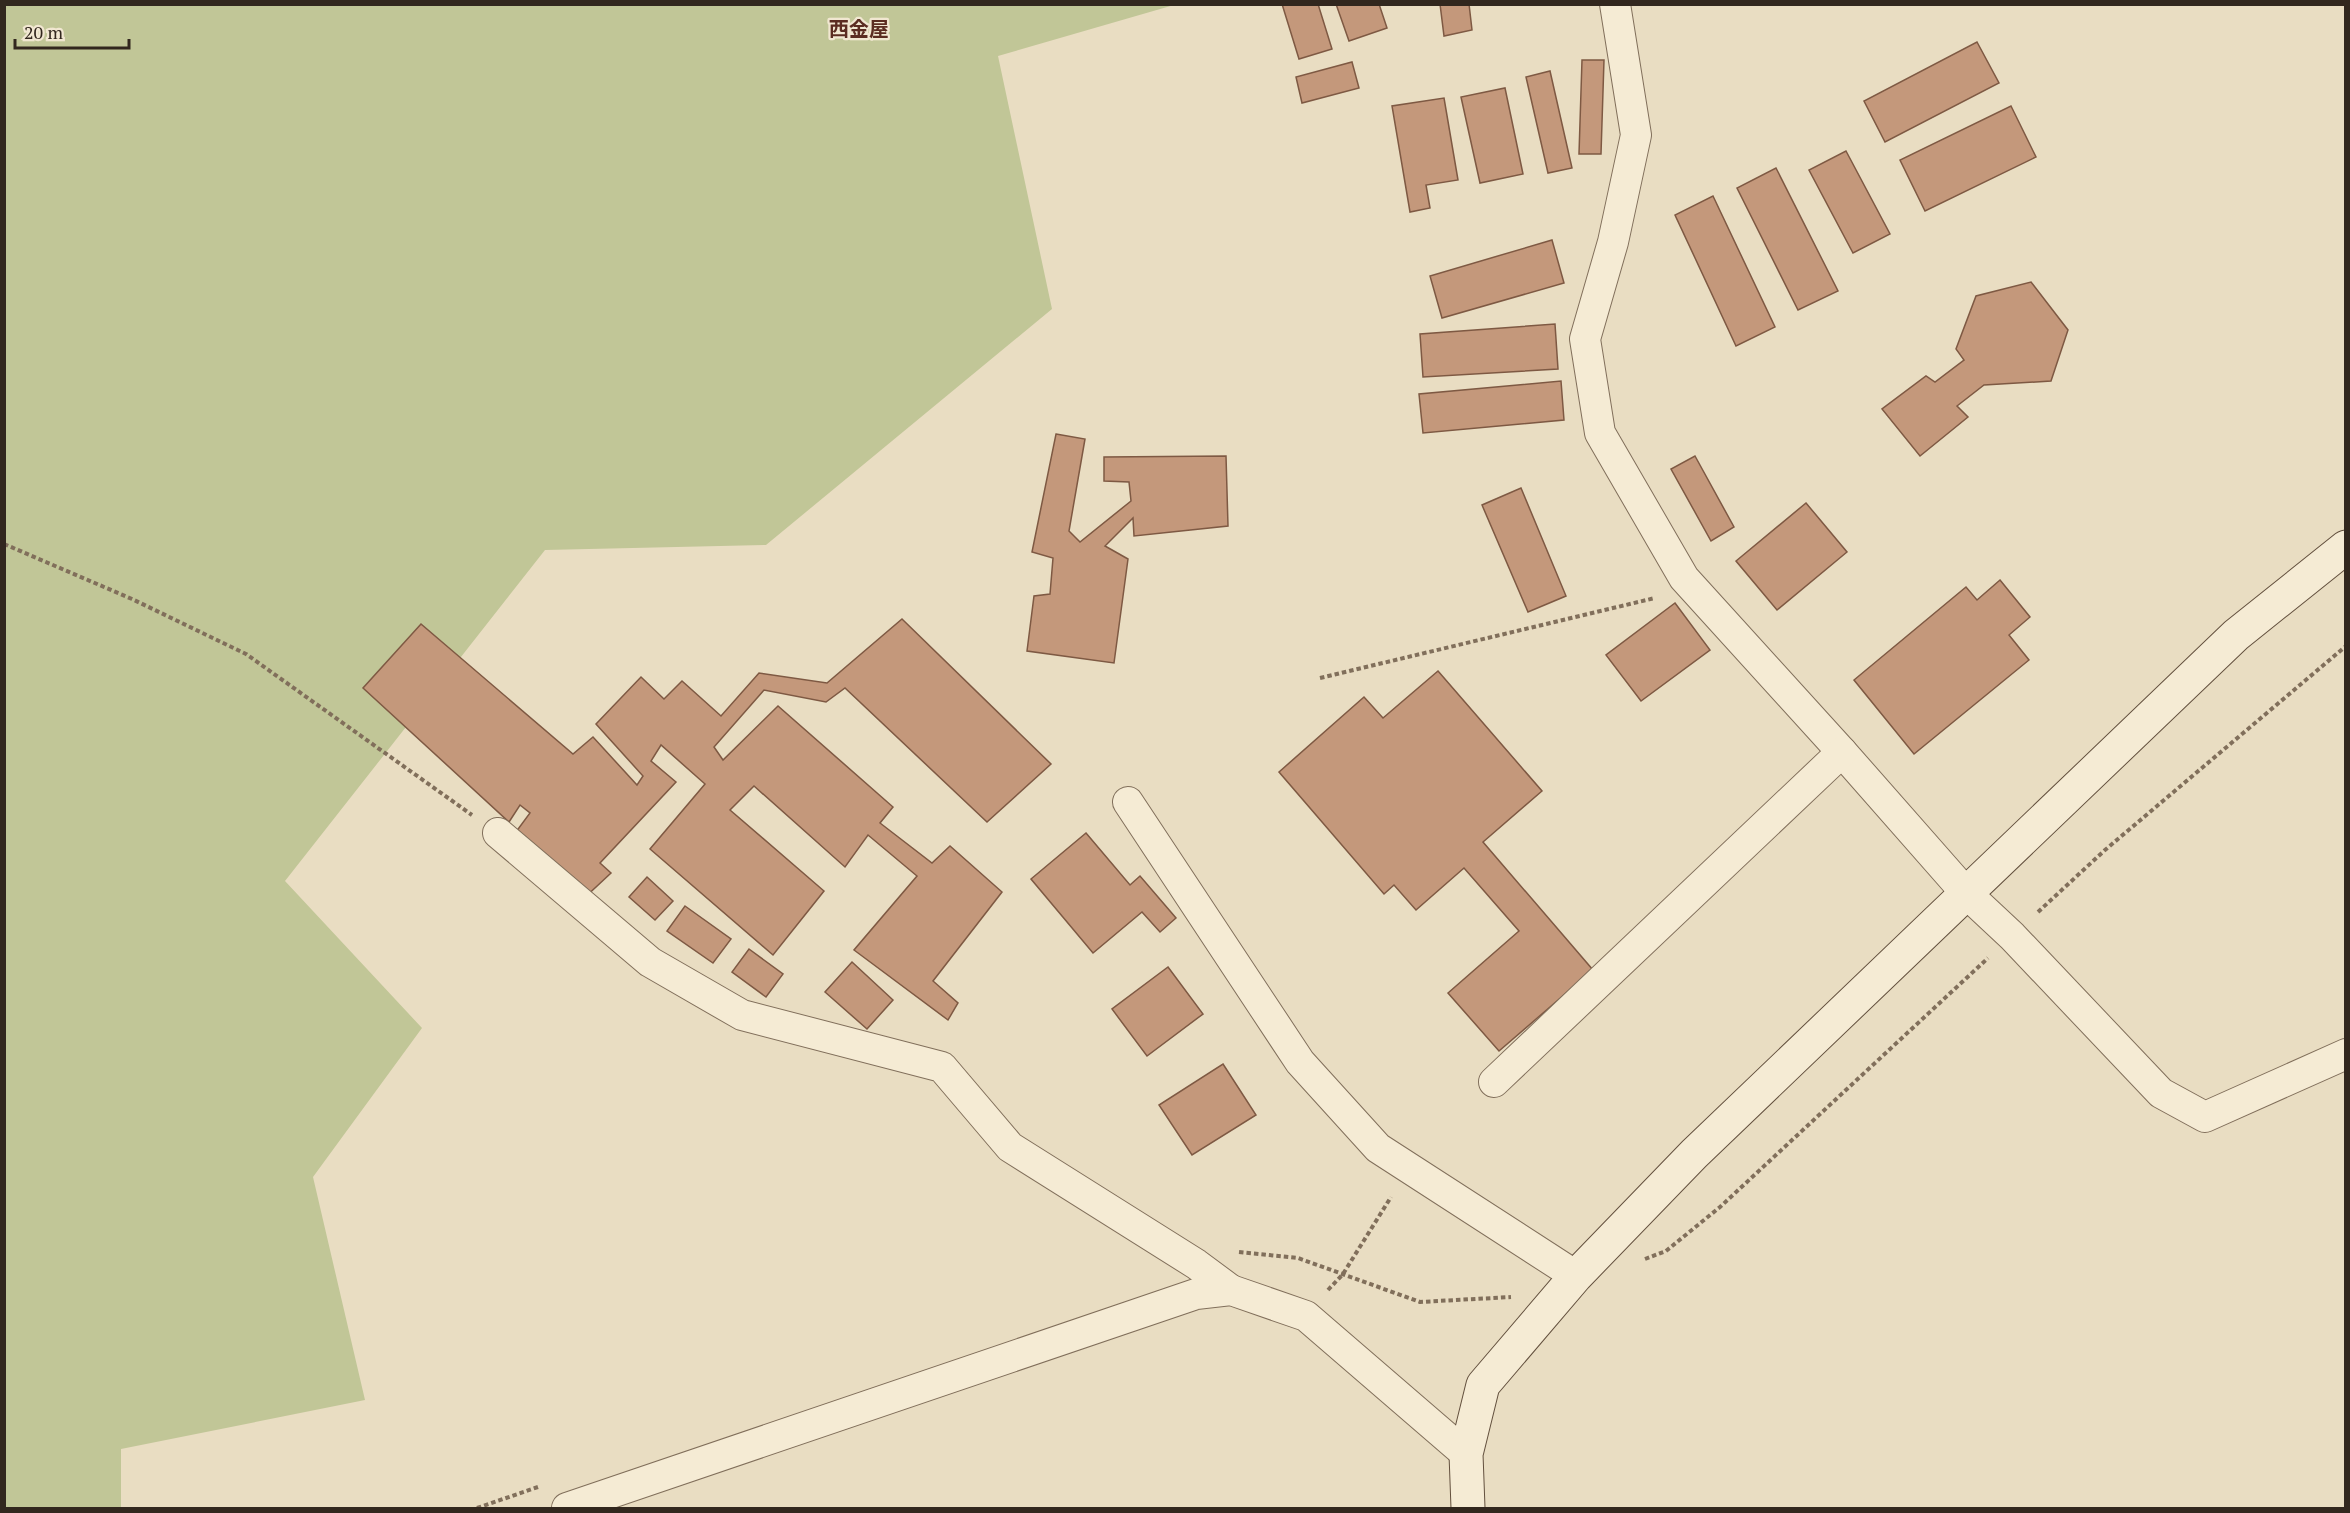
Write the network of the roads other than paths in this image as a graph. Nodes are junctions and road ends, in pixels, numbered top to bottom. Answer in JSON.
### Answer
{"nodes":[{"id":1,"x":1615,"y":4,"type":"edge"},
{"id":2,"x":2346,"y":547,"type":"edge"},
{"id":3,"x":1842,"y":752,"type":"junction"},
{"id":4,"x":1128,"y":802,"type":"dead end"},
{"id":5,"x":498,"y":833,"type":"road end"},
{"id":6,"x":1966,"y":893,"type":"junction"},
{"id":7,"x":2346,"y":1054,"type":"edge"},
{"id":8,"x":1494,"y":1083,"type":"dead end"},
{"id":9,"x":1576,"y":1276,"type":"junction"},
{"id":10,"x":1231,"y":1290,"type":"junction"},
{"id":11,"x":1466,"y":1454,"type":"junction"},
{"id":12,"x":567,"y":1509,"type":"edge"},
{"id":13,"x":1468,"y":1509,"type":"edge"}],
"edges":[{"from":1,"to":3,"type":"street"},
{"from":2,"to":6,"type":"street"},
{"from":3,"to":6,"type":"street"},
{"from":3,"to":8,"type":"street"},
{"from":4,"to":9,"type":"street"},
{"from":5,"to":10,"type":"street"},
{"from":6,"to":7,"type":"street"},
{"from":6,"to":9,"type":"street"},
{"from":9,"to":11,"type":"street"},
{"from":10,"to":11,"type":"street"},
{"from":10,"to":12,"type":"street"},
{"from":11,"to":13,"type":"street"}]}
